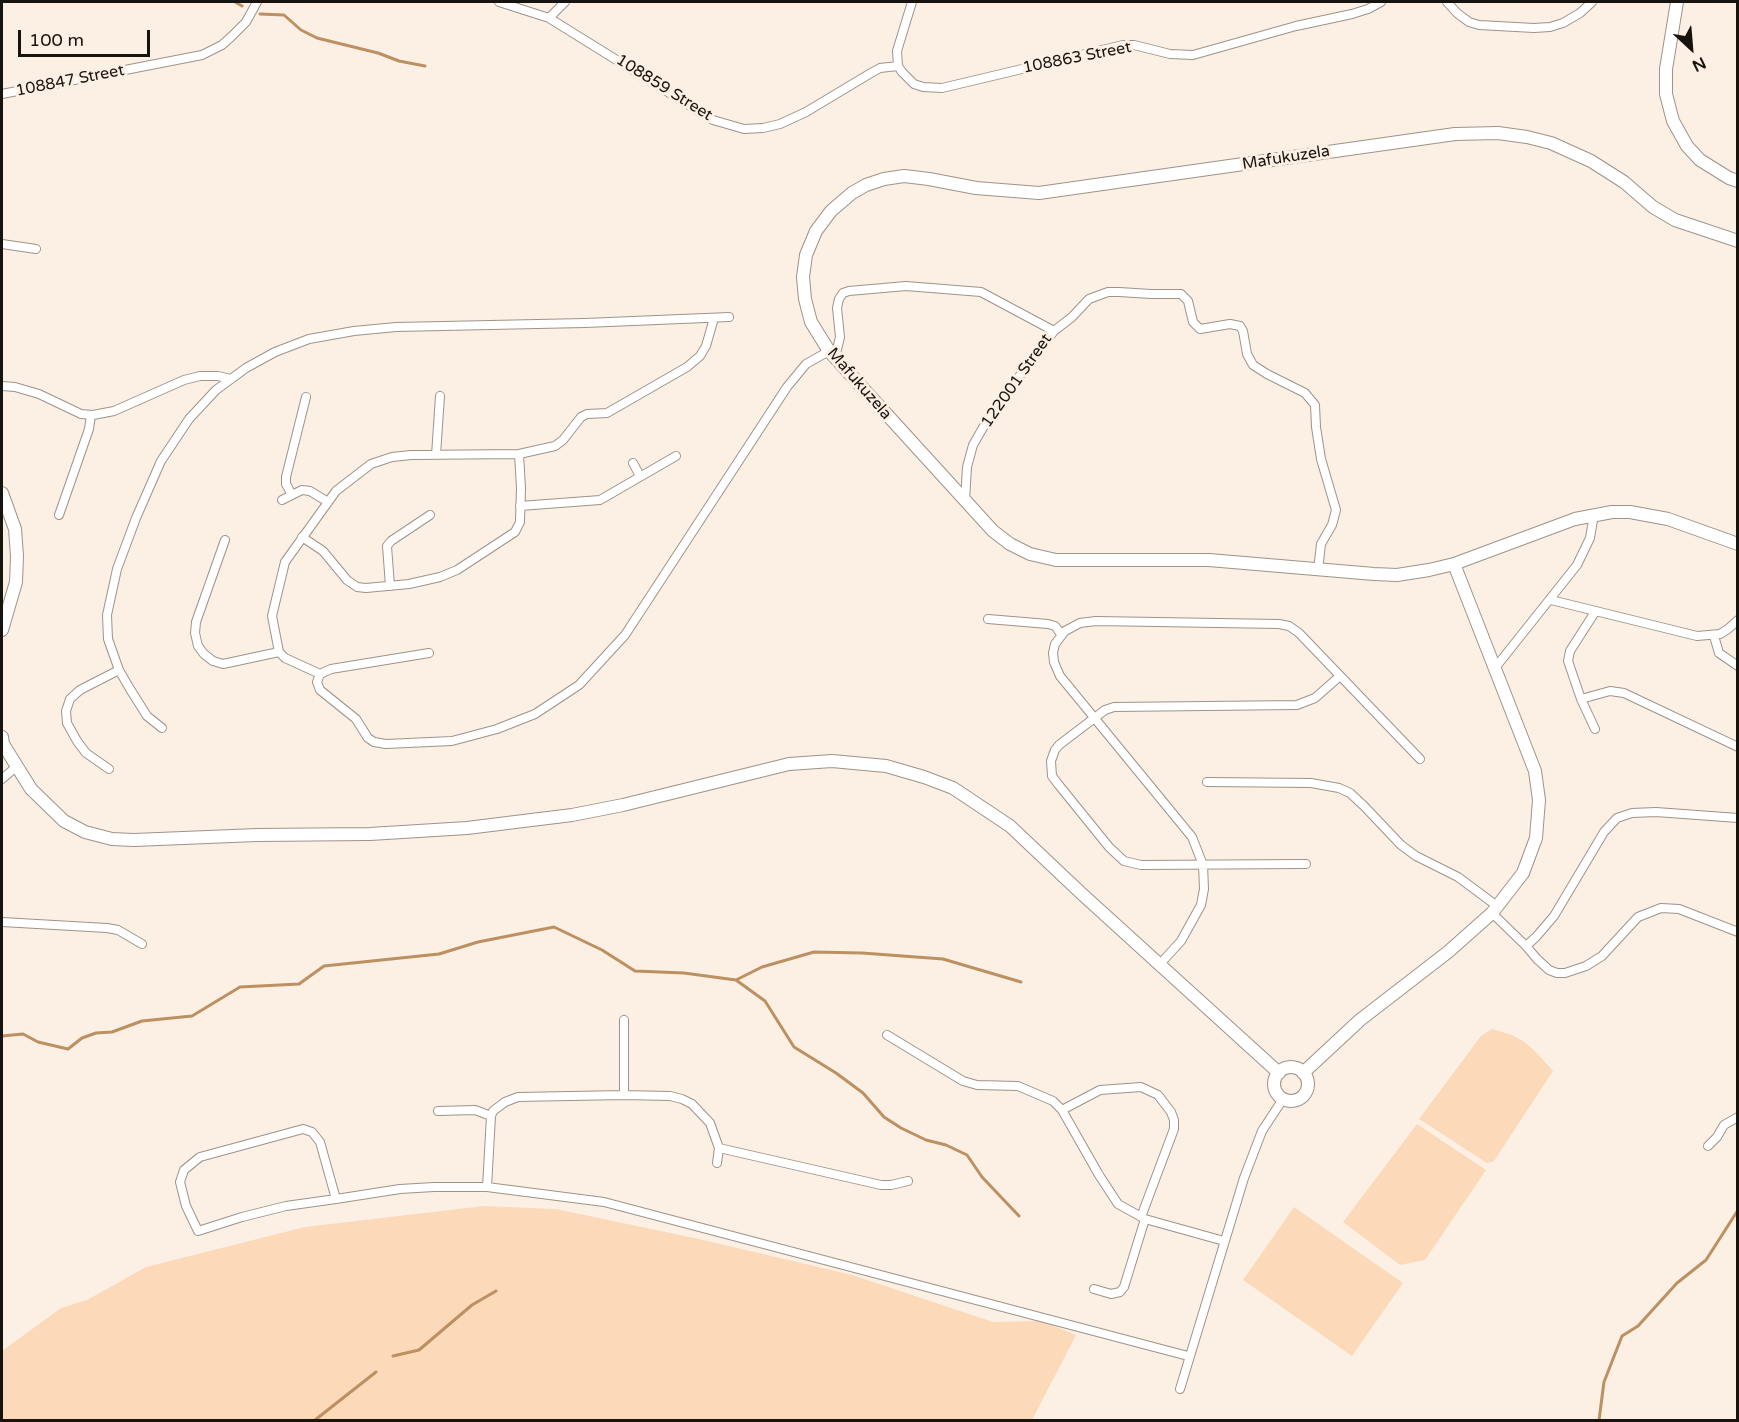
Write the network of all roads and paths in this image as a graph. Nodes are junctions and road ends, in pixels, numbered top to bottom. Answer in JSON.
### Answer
{"nodes":[{"id":1,"x":257,"y":2,"type":"edge"},
{"id":2,"x":500,"y":2,"type":"edge"},
{"id":3,"x":565,"y":2,"type":"edge"},
{"id":4,"x":912,"y":2,"type":"edge"},
{"id":5,"x":1381,"y":2,"type":"edge"},
{"id":6,"x":1447,"y":2,"type":"edge"},
{"id":7,"x":1592,"y":2,"type":"edge"},
{"id":8,"x":1677,"y":2,"type":"edge"},
{"id":9,"x":549,"y":18,"type":"junction"},
{"id":10,"x":898,"y":66,"type":"junction"},
{"id":11,"x":2,"y":94,"type":"edge"},
{"id":12,"x":1737,"y":181,"type":"edge"},
{"id":13,"x":1737,"y":241,"type":"edge"},
{"id":14,"x":2,"y":244,"type":"edge"},
{"id":15,"x":36,"y":249,"type":"dead end"},
{"id":16,"x":729,"y":317,"type":"dead end"},
{"id":17,"x":714,"y":318,"type":"junction"},
{"id":18,"x":1054,"y":331,"type":"junction"},
{"id":19,"x":832,"y":354,"type":"junction"},
{"id":20,"x":231,"y":379,"type":"junction"},
{"id":21,"x":2,"y":386,"type":"edge"},
{"id":22,"x":440,"y":396,"type":"dead end"},
{"id":23,"x":306,"y":397,"type":"dead end"},
{"id":24,"x":91,"y":415,"type":"junction"},
{"id":25,"x":519,"y":454,"type":"junction"},
{"id":26,"x":436,"y":455,"type":"junction"},
{"id":27,"x":676,"y":456,"type":"dead end"},
{"id":28,"x":633,"y":463,"type":"dead end"},
{"id":29,"x":640,"y":476,"type":"junction"},
{"id":30,"x":2,"y":493,"type":"edge"},
{"id":31,"x":292,"y":495,"type":"junction"},
{"id":32,"x":282,"y":500,"type":"dead end"},
{"id":33,"x":965,"y":501,"type":"junction"},
{"id":34,"x":328,"y":502,"type":"junction"},
{"id":35,"x":520,"y":506,"type":"junction"},
{"id":36,"x":1594,"y":514,"type":"junction"},
{"id":37,"x":59,"y":515,"type":"dead end"},
{"id":38,"x":430,"y":515,"type":"dead end"},
{"id":39,"x":302,"y":537,"type":"junction"},
{"id":40,"x":225,"y":540,"type":"dead end"},
{"id":41,"x":1737,"y":544,"type":"edge"},
{"id":42,"x":1454,"y":564,"type":"junction"},
{"id":43,"x":1318,"y":570,"type":"junction"},
{"id":44,"x":390,"y":586,"type":"junction"},
{"id":45,"x":1551,"y":600,"type":"junction"},
{"id":46,"x":1595,"y":612,"type":"junction"},
{"id":47,"x":988,"y":619,"type":"dead end"},
{"id":48,"x":1737,"y":620,"type":"edge"},
{"id":49,"x":2,"y":630,"type":"edge"},
{"id":50,"x":1061,"y":634,"type":"junction"},
{"id":51,"x":1714,"y":636,"type":"junction"},
{"id":52,"x":279,"y":652,"type":"junction"},
{"id":53,"x":429,"y":653,"type":"dead end"},
{"id":54,"x":1737,"y":666,"type":"edge"},
{"id":55,"x":1495,"y":668,"type":"junction"},
{"id":56,"x":118,"y":670,"type":"junction"},
{"id":57,"x":320,"y":674,"type":"junction"},
{"id":58,"x":1340,"y":676,"type":"junction"},
{"id":59,"x":1581,"y":699,"type":"junction"},
{"id":60,"x":1095,"y":718,"type":"junction"},
{"id":61,"x":162,"y":728,"type":"dead end"},
{"id":62,"x":1595,"y":729,"type":"dead end"},
{"id":63,"x":2,"y":737,"type":"edge"},
{"id":64,"x":1737,"y":747,"type":"edge"},
{"id":65,"x":1420,"y":759,"type":"dead end"},
{"id":66,"x":16,"y":767,"type":"junction"},
{"id":67,"x":110,"y":769,"type":"dead end"},
{"id":68,"x":2,"y":778,"type":"edge"},
{"id":69,"x":1207,"y":782,"type":"dead end"},
{"id":70,"x":1737,"y":818,"type":"edge"},
{"id":71,"x":1306,"y":864,"type":"dead end"},
{"id":72,"x":1203,"y":865,"type":"junction"},
{"id":73,"x":1495,"y":910,"type":"junction"},
{"id":74,"x":2,"y":922,"type":"edge"},
{"id":75,"x":1737,"y":932,"type":"edge"},
{"id":76,"x":142,"y":944,"type":"dead end"},
{"id":77,"x":1526,"y":945,"type":"junction"},
{"id":78,"x":1160,"y":964,"type":"junction"},
{"id":79,"x":624,"y":1020,"type":"dead end"},
{"id":80,"x":887,"y":1035,"type":"dead end"},
{"id":81,"x":1279,"y":1073,"type":"junction"},
{"id":82,"x":1303,"y":1073,"type":"junction"},
{"id":83,"x":624,"y":1095,"type":"junction"},
{"id":84,"x":1283,"y":1099,"type":"junction"},
{"id":85,"x":438,"y":1110,"type":"dead end"},
{"id":86,"x":1062,"y":1110,"type":"junction"},
{"id":87,"x":491,"y":1116,"type":"junction"},
{"id":88,"x":1737,"y":1117,"type":"edge"},
{"id":89,"x":1708,"y":1146,"type":"dead end"},
{"id":90,"x":719,"y":1148,"type":"junction"},
{"id":91,"x":717,"y":1163,"type":"dead end"},
{"id":92,"x":908,"y":1181,"type":"dead end"},
{"id":93,"x":487,"y":1187,"type":"junction"},
{"id":94,"x":336,"y":1199,"type":"junction"},
{"id":95,"x":1143,"y":1218,"type":"junction"},
{"id":96,"x":1224,"y":1241,"type":"junction"},
{"id":97,"x":1095,"y":1289,"type":"dead end"},
{"id":98,"x":1188,"y":1356,"type":"junction"},
{"id":99,"x":1180,"y":1389,"type":"dead end"}],
"edges":[{"from":1,"to":11,"type":"street","name":"108847 Street"},
{"from":2,"to":9,"type":"street","name":"108859 Street"},
{"from":3,"to":9,"type":"street"},
{"from":4,"to":10,"type":"street"},
{"from":5,"to":10,"type":"street","name":"108863 Street"},
{"from":6,"to":7,"type":"street"},
{"from":8,"to":12,"type":"street"},
{"from":9,"to":10,"type":"street","name":"108859 Street"},
{"from":13,"to":19,"type":"street","name":"Mafukuzela"},
{"from":14,"to":15,"type":"street"},
{"from":16,"to":17,"type":"street"},
{"from":17,"to":20,"type":"street"},
{"from":17,"to":25,"type":"street"},
{"from":18,"to":19,"type":"street","name":"122001 Street"},
{"from":18,"to":33,"type":"street","name":"122001 Street"},
{"from":18,"to":43,"type":"street"},
{"from":19,"to":33,"type":"street","name":"Mafukuzela"},
{"from":19,"to":57,"type":"street"},
{"from":20,"to":24,"type":"street"},
{"from":20,"to":56,"type":"street"},
{"from":21,"to":24,"type":"street"},
{"from":22,"to":26,"type":"street"},
{"from":23,"to":31,"type":"street"},
{"from":24,"to":37,"type":"street"},
{"from":25,"to":26,"type":"street"},
{"from":25,"to":35,"type":"street"},
{"from":26,"to":34,"type":"street"},
{"from":27,"to":29,"type":"street"},
{"from":28,"to":29,"type":"street"},
{"from":29,"to":35,"type":"street"},
{"from":30,"to":49,"type":"street"},
{"from":31,"to":32,"type":"street"},
{"from":31,"to":34,"type":"street"},
{"from":33,"to":43,"type":"street","name":"Mafukuzela"},
{"from":34,"to":39,"type":"street"},
{"from":35,"to":44,"type":"street"},
{"from":36,"to":41,"type":"street","name":"Mafukuzela"},
{"from":36,"to":42,"type":"street","name":"Mafukuzela"},
{"from":36,"to":45,"type":"street"},
{"from":38,"to":44,"type":"street"},
{"from":39,"to":44,"type":"street"},
{"from":39,"to":52,"type":"street"},
{"from":40,"to":52,"type":"street"},
{"from":42,"to":43,"type":"street","name":"Mafukuzela"},
{"from":42,"to":55,"type":"street"},
{"from":45,"to":46,"type":"street"},
{"from":45,"to":55,"type":"street"},
{"from":46,"to":51,"type":"street"},
{"from":46,"to":59,"type":"street"},
{"from":47,"to":50,"type":"street"},
{"from":48,"to":51,"type":"street"},
{"from":50,"to":58,"type":"street"},
{"from":50,"to":60,"type":"street"},
{"from":51,"to":54,"type":"street"},
{"from":52,"to":57,"type":"street"},
{"from":53,"to":57,"type":"street"},
{"from":55,"to":73,"type":"street"},
{"from":56,"to":61,"type":"street"},
{"from":56,"to":67,"type":"street"},
{"from":58,"to":60,"type":"street"},
{"from":58,"to":65,"type":"street"},
{"from":59,"to":62,"type":"street"},
{"from":59,"to":64,"type":"street"},
{"from":60,"to":72,"type":"street"},
{"from":60,"to":72,"type":"street"},
{"from":63,"to":66,"type":"street"},
{"from":66,"to":68,"type":"street"},
{"from":66,"to":78,"type":"street"},
{"from":69,"to":73,"type":"street"},
{"from":70,"to":77,"type":"street"},
{"from":71,"to":72,"type":"street"},
{"from":72,"to":78,"type":"street"},
{"from":73,"to":77,"type":"street"},
{"from":73,"to":82,"type":"street"},
{"from":74,"to":76,"type":"street"},
{"from":75,"to":77,"type":"street"},
{"from":78,"to":81,"type":"street"},
{"from":79,"to":83,"type":"street"},
{"from":80,"to":86,"type":"street"},
{"from":81,"to":82,"type":"street"},
{"from":81,"to":84,"type":"street"},
{"from":82,"to":84,"type":"street"},
{"from":83,"to":87,"type":"street"},
{"from":83,"to":90,"type":"street"},
{"from":84,"to":96,"type":"street"},
{"from":85,"to":87,"type":"street"},
{"from":86,"to":95,"type":"street"},
{"from":86,"to":95,"type":"street"},
{"from":87,"to":93,"type":"street"},
{"from":88,"to":89,"type":"street"},
{"from":90,"to":91,"type":"street"},
{"from":90,"to":92,"type":"street"},
{"from":93,"to":94,"type":"street"},
{"from":93,"to":98,"type":"street"},
{"from":94,"to":94,"type":"street"},
{"from":95,"to":96,"type":"street"},
{"from":95,"to":97,"type":"street"},
{"from":96,"to":98,"type":"street"},
{"from":98,"to":99,"type":"street"}]}
